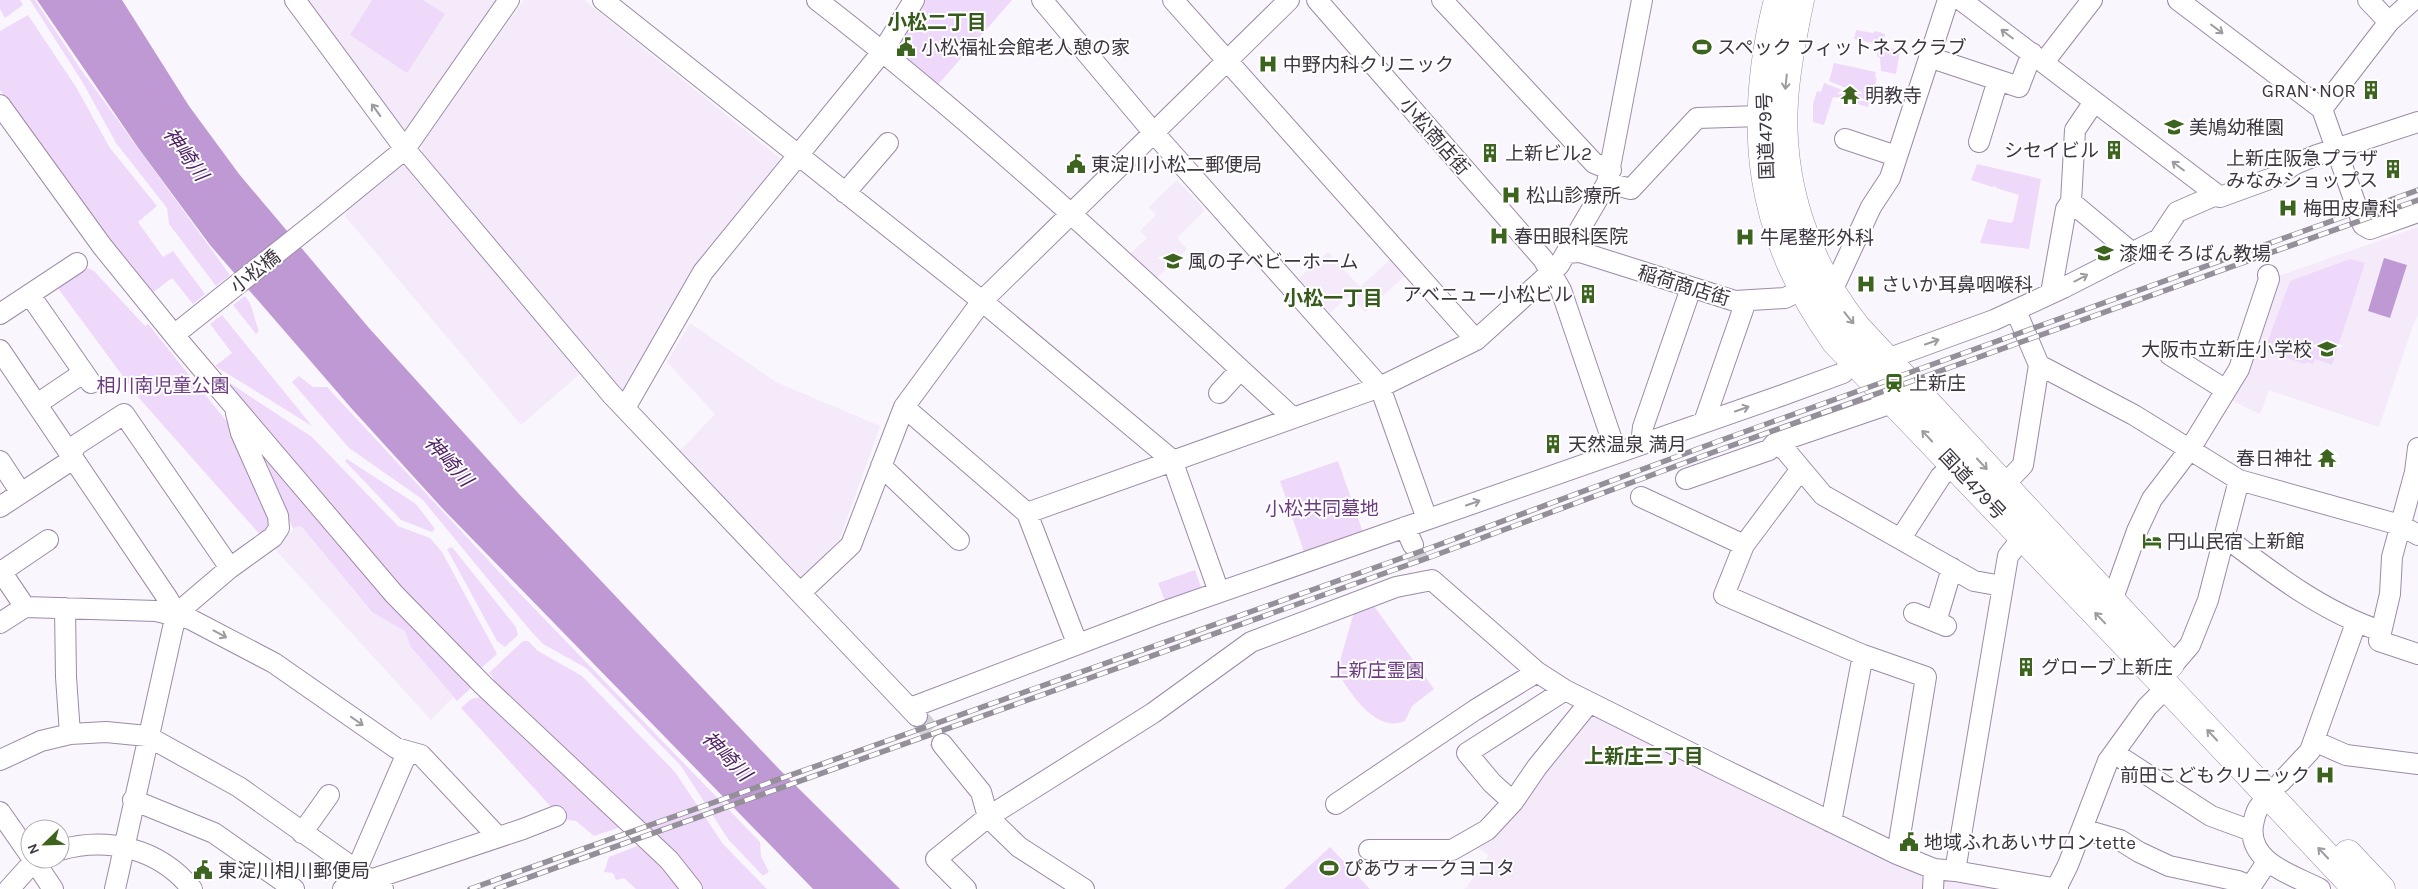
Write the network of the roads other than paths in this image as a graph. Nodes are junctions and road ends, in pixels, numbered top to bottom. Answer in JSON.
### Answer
{"nodes":[{"id":1,"x":295,"y":0,"type":"edge"},
{"id":2,"x":509,"y":0,"type":"edge"},
{"id":3,"x":603,"y":0,"type":"edge"},
{"id":4,"x":817,"y":0,"type":"edge"},
{"id":5,"x":914,"y":0,"type":"edge"},
{"id":6,"x":1042,"y":0,"type":"edge"},
{"id":7,"x":1173,"y":0,"type":"edge"},
{"id":8,"x":1289,"y":0,"type":"edge"},
{"id":9,"x":1317,"y":0,"type":"edge"},
{"id":10,"x":1442,"y":0,"type":"edge"},
{"id":11,"x":1642,"y":0,"type":"edge"},
{"id":12,"x":1778,"y":0,"type":"edge"},
{"id":13,"x":1800,"y":0,"type":"edge"},
{"id":14,"x":1948,"y":0,"type":"edge"},
{"id":15,"x":1961,"y":0,"type":"edge"},
{"id":16,"x":2092,"y":0,"type":"edge"},
{"id":17,"x":2178,"y":0,"type":"edge"},
{"id":18,"x":2368,"y":0,"type":"edge"},
{"id":19,"x":2413,"y":0,"type":"edge"},
{"id":20,"x":2389,"y":22,"type":"junction"},
{"id":21,"x":883,"y":51,"type":"junction"},
{"id":22,"x":1929,"y":57,"type":"junction"},
{"id":23,"x":2038,"y":58,"type":"junction"},
{"id":24,"x":1227,"y":60,"type":"junction"},
{"id":25,"x":1998,"y":80,"type":"junction"},
{"id":26,"x":2094,"y":102,"type":"junction"},
{"id":27,"x":0,"y":105,"type":"edge"},
{"id":28,"x":2322,"y":108,"type":"junction"},
{"id":29,"x":1761,"y":116,"type":"junction"},
{"id":30,"x":2418,"y":122,"type":"edge"},
{"id":31,"x":1153,"y":132,"type":"junction"},
{"id":32,"x":1845,"y":138,"type":"dead end"},
{"id":33,"x":888,"y":142,"type":"dead end"},
{"id":34,"x":1979,"y":142,"type":"dead end"},
{"id":35,"x":405,"y":149,"type":"junction"},
{"id":36,"x":2336,"y":149,"type":"junction"},
{"id":37,"x":797,"y":155,"type":"junction"},
{"id":38,"x":1896,"y":156,"type":"junction"},
{"id":39,"x":1609,"y":176,"type":"junction"},
{"id":40,"x":845,"y":193,"type":"junction"},
{"id":41,"x":2216,"y":195,"type":"junction"},
{"id":42,"x":2071,"y":202,"type":"junction"},
{"id":43,"x":2418,"y":212,"type":"edge"},
{"id":44,"x":1070,"y":213,"type":"junction"},
{"id":45,"x":2131,"y":252,"type":"junction"},
{"id":46,"x":1566,"y":253,"type":"junction"},
{"id":47,"x":77,"y":263,"type":"dead end"},
{"id":48,"x":1551,"y":273,"type":"junction"},
{"id":49,"x":2268,"y":276,"type":"dead end"},
{"id":50,"x":1691,"y":288,"type":"junction"},
{"id":51,"x":1803,"y":289,"type":"junction"},
{"id":52,"x":1831,"y":292,"type":"junction"},
{"id":53,"x":2051,"y":293,"type":"junction"},
{"id":54,"x":30,"y":295,"type":"junction"},
{"id":55,"x":982,"y":301,"type":"junction"},
{"id":56,"x":1746,"y":301,"type":"junction"},
{"id":57,"x":2016,"y":311,"type":"junction"},
{"id":58,"x":0,"y":314,"type":"edge"},
{"id":59,"x":181,"y":329,"type":"junction"},
{"id":60,"x":1476,"y":340,"type":"junction"},
{"id":61,"x":0,"y":350,"type":"edge"},
{"id":62,"x":2170,"y":355,"type":"dead end"},
{"id":63,"x":1886,"y":359,"type":"junction"},
{"id":64,"x":1854,"y":360,"type":"junction"},
{"id":65,"x":2039,"y":365,"type":"junction"},
{"id":66,"x":1240,"y":370,"type":"junction"},
{"id":67,"x":1380,"y":387,"type":"junction"},
{"id":68,"x":2226,"y":390,"type":"junction"},
{"id":69,"x":1219,"y":393,"type":"dead end"},
{"id":70,"x":1895,"y":402,"type":"junction"},
{"id":71,"x":37,"y":404,"type":"junction"},
{"id":72,"x":235,"y":406,"type":"junction"},
{"id":73,"x":625,"y":408,"type":"junction"},
{"id":74,"x":904,"y":408,"type":"junction"},
{"id":75,"x":1292,"y":418,"type":"junction"},
{"id":76,"x":1704,"y":422,"type":"junction"},
{"id":77,"x":1775,"y":443,"type":"junction"},
{"id":78,"x":1641,"y":444,"type":"junction"},
{"id":79,"x":2418,"y":448,"type":"edge"},
{"id":80,"x":2190,"y":449,"type":"junction"},
{"id":81,"x":1616,"y":452,"type":"junction"},
{"id":82,"x":72,"y":454,"type":"junction"},
{"id":83,"x":1172,"y":460,"type":"junction"},
{"id":84,"x":0,"y":461,"type":"edge"},
{"id":85,"x":1955,"y":465,"type":"junction"},
{"id":86,"x":881,"y":466,"type":"junction"},
{"id":87,"x":1801,"y":469,"type":"junction"},
{"id":88,"x":1686,"y":479,"type":"dead end"},
{"id":89,"x":2239,"y":480,"type":"junction"},
{"id":90,"x":2003,"y":486,"type":"junction"},
{"id":91,"x":21,"y":493,"type":"junction"},
{"id":92,"x":1641,"y":497,"type":"dead end"},
{"id":93,"x":0,"y":507,"type":"edge"},
{"id":94,"x":1028,"y":513,"type":"junction"},
{"id":95,"x":1427,"y":519,"type":"junction"},
{"id":96,"x":2400,"y":524,"type":"junction"},
{"id":97,"x":1405,"y":527,"type":"junction"},
{"id":98,"x":2418,"y":534,"type":"edge"},
{"id":99,"x":2023,"y":537,"type":"junction"},
{"id":100,"x":2225,"y":537,"type":"junction"},
{"id":101,"x":1900,"y":538,"type":"junction"},
{"id":102,"x":48,"y":540,"type":"dead end"},
{"id":103,"x":959,"y":540,"type":"dead end"},
{"id":104,"x":1413,"y":545,"type":"tunnel mouth"},
{"id":105,"x":1744,"y":545,"type":"junction"},
{"id":106,"x":230,"y":568,"type":"junction"},
{"id":107,"x":1952,"y":568,"type":"junction"},
{"id":108,"x":1,"y":571,"type":"edge"},
{"id":109,"x":2002,"y":586,"type":"junction"},
{"id":110,"x":1219,"y":592,"type":"junction"},
{"id":111,"x":800,"y":593,"type":"junction"},
{"id":112,"x":2112,"y":600,"type":"junction"},
{"id":113,"x":25,"y":607,"type":"junction"},
{"id":114,"x":66,"y":608,"type":"junction"},
{"id":115,"x":1914,"y":613,"type":"dead end"},
{"id":116,"x":176,"y":614,"type":"junction"},
{"id":117,"x":0,"y":623,"type":"edge"},
{"id":118,"x":2356,"y":623,"type":"junction"},
{"id":119,"x":2381,"y":631,"type":"junction"},
{"id":120,"x":1077,"y":643,"type":"junction"},
{"id":121,"x":2418,"y":654,"type":"edge"},
{"id":122,"x":1863,"y":655,"type":"junction"},
{"id":123,"x":1537,"y":672,"type":"junction"},
{"id":124,"x":2169,"y":676,"type":"junction"},
{"id":125,"x":1564,"y":690,"type":"junction"},
{"id":126,"x":1589,"y":702,"type":"junction"},
{"id":127,"x":70,"y":734,"type":"junction"},
{"id":128,"x":147,"y":736,"type":"junction"},
{"id":129,"x":2314,"y":741,"type":"junction"},
{"id":130,"x":942,"y":744,"type":"tunnel mouth"},
{"id":131,"x":408,"y":753,"type":"junction"},
{"id":132,"x":2114,"y":753,"type":"junction"},
{"id":133,"x":0,"y":760,"type":"edge"},
{"id":134,"x":2418,"y":764,"type":"edge"},
{"id":135,"x":2275,"y":789,"type":"junction"},
{"id":136,"x":329,"y":795,"type":"dead end"},
{"id":137,"x":133,"y":800,"type":"junction"},
{"id":138,"x":1513,"y":802,"type":"junction"},
{"id":139,"x":1336,"y":804,"type":"dead end"},
{"id":140,"x":0,"y":812,"type":"edge"},
{"id":141,"x":556,"y":816,"type":"dead end"},
{"id":142,"x":988,"y":816,"type":"junction"},
{"id":143,"x":1831,"y":822,"type":"junction"},
{"id":144,"x":2082,"y":829,"type":"junction"},
{"id":145,"x":2252,"y":831,"type":"junction"},
{"id":146,"x":302,"y":833,"type":"junction"},
{"id":147,"x":498,"y":838,"type":"junction"},
{"id":148,"x":20,"y":839,"type":"edge"},
{"id":149,"x":124,"y":846,"type":"junction"},
{"id":150,"x":70,"y":847,"type":"edge"},
{"id":151,"x":1369,"y":850,"type":"dead end"},
{"id":152,"x":1897,"y":854,"type":"junction"},
{"id":153,"x":2267,"y":862,"type":"junction"},
{"id":154,"x":26,"y":869,"type":"edge"},
{"id":155,"x":41,"y":869,"type":"edge"},
{"id":156,"x":1934,"y":869,"type":"junction"},
{"id":157,"x":1956,"y":871,"type":"junction"},
{"id":158,"x":370,"y":880,"type":"edge"},
{"id":159,"x":2345,"y":885,"type":"edge"},
{"id":160,"x":9,"y":889,"type":"edge"},
{"id":161,"x":53,"y":889,"type":"edge"},
{"id":162,"x":115,"y":889,"type":"edge"},
{"id":163,"x":192,"y":889,"type":"edge"},
{"id":164,"x":294,"y":889,"type":"edge"},
{"id":165,"x":343,"y":889,"type":"edge"},
{"id":166,"x":692,"y":889,"type":"edge"},
{"id":167,"x":966,"y":889,"type":"edge"},
{"id":168,"x":1084,"y":889,"type":"edge"},
{"id":169,"x":1933,"y":889,"type":"edge"},
{"id":170,"x":2057,"y":889,"type":"edge"},
{"id":171,"x":2320,"y":889,"type":"edge"},
{"id":172,"x":2381,"y":889,"type":"edge"}],
"edges":[{"from":35,"to":1,"type":"street","one_way":true},
{"from":2,"to":35,"type":"street","name":"小松橋"},
{"from":3,"to":37,"type":"street"},
{"from":4,"to":21,"type":"street"},
{"from":5,"to":21,"type":"street"},
{"from":6,"to":31,"type":"street"},
{"from":7,"to":24,"type":"street"},
{"from":8,"to":24,"type":"street"},
{"from":9,"to":48,"type":"street","name":"小松商店街"},
{"from":10,"to":39,"type":"street"},
{"from":11,"to":39,"type":"street"},
{"from":12,"to":29,"type":"highway","name":"国道479号"},
{"from":13,"to":52,"type":"highway","name":"国道479号","one_way":true},
{"from":14,"to":22,"type":"street"},
{"from":23,"to":15,"type":"street","one_way":true},
{"from":16,"to":23,"type":"street"},
{"from":17,"to":28,"type":"street","one_way":true},
{"from":18,"to":20,"type":"street"},
{"from":19,"to":20,"type":"street"},
{"from":20,"to":28,"type":"street"},
{"from":21,"to":37,"type":"street"},
{"from":21,"to":44,"type":"street"},
{"from":22,"to":25,"type":"street"},
{"from":22,"to":38,"type":"street"},
{"from":23,"to":25,"type":"street"},
{"from":23,"to":26,"type":"street"},
{"from":24,"to":31,"type":"street"},
{"from":24,"to":60,"type":"street"},
{"from":25,"to":34,"type":"street"},
{"from":41,"to":26,"type":"street","one_way":true},
{"from":26,"to":42,"type":"street"},
{"from":27,"to":59,"type":"street"},
{"from":28,"to":36,"type":"street"},
{"from":29,"to":39,"type":"street"},
{"from":29,"to":51,"type":"highway","name":"国道479号"},
{"from":30,"to":36,"type":"street"},
{"from":31,"to":44,"type":"street"},
{"from":31,"to":67,"type":"street"},
{"from":32,"to":38,"type":"street"},
{"from":33,"to":40,"type":"street"},
{"from":35,"to":59,"type":"street","name":"小松橋"},
{"from":35,"to":73,"type":"street"},
{"from":36,"to":41,"type":"street"},
{"from":36,"to":43,"type":"street"},
{"from":37,"to":40,"type":"street"},
{"from":37,"to":73,"type":"street"},
{"from":38,"to":52,"type":"street"},
{"from":39,"to":46,"type":"street"},
{"from":40,"to":55,"type":"street"},
{"from":41,"to":45,"type":"street"},
{"from":42,"to":45,"type":"street"},
{"from":42,"to":53,"type":"street"},
{"from":44,"to":55,"type":"street"},
{"from":44,"to":66,"type":"street"},
{"from":53,"to":45,"type":"street","one_way":true},
{"from":46,"to":48,"type":"street"},
{"from":46,"to":50,"type":"street","name":"稲荷商店街"},
{"from":47,"to":54,"type":"street"},
{"from":48,"to":60,"type":"street"},
{"from":48,"to":81,"type":"street","name":"小松商店街"},
{"from":49,"to":68,"type":"street"},
{"from":50,"to":56,"type":"street","name":"稲荷商店街"},
{"from":50,"to":78,"type":"street"},
{"from":51,"to":56,"type":"street","name":"稲荷商店街"},
{"from":51,"to":64,"type":"highway","name":"国道479号"},
{"from":52,"to":63,"type":"highway","name":"国道479号","one_way":true},
{"from":53,"to":57,"type":"street"},
{"from":54,"to":58,"type":"street"},
{"from":54,"to":71,"type":"street"},
{"from":55,"to":74,"type":"street"},
{"from":55,"to":83,"type":"street"},
{"from":56,"to":76,"type":"street"},
{"from":63,"to":57,"type":"street","one_way":true},
{"from":57,"to":65,"type":"street"},
{"from":59,"to":72,"type":"street"},
{"from":60,"to":67,"type":"street"},
{"from":61,"to":71,"type":"street"},
{"from":62,"to":68,"type":"street"},
{"from":63,"to":90,"type":"highway","name":"国道479号","one_way":true},
{"from":64,"to":70,"type":"highway","name":"国道479号"},
{"from":76,"to":64,"type":"street","one_way":true},
{"from":65,"to":80,"type":"street"},
{"from":65,"to":90,"type":"street"},
{"from":66,"to":69,"type":"street"},
{"from":66,"to":75,"type":"street"},
{"from":67,"to":75,"type":"street"},
{"from":67,"to":95,"type":"street"},
{"from":68,"to":80,"type":"street"},
{"from":70,"to":77,"type":"street"},
{"from":85,"to":70,"type":"highway","name":"国道479号","one_way":true},
{"from":71,"to":82,"type":"street"},
{"from":72,"to":106,"type":"street"},
{"from":72,"to":166,"type":"street"},
{"from":73,"to":111,"type":"street"},
{"from":74,"to":86,"type":"street"},
{"from":74,"to":94,"type":"street"},
{"from":75,"to":83,"type":"street"},
{"from":76,"to":78,"type":"street"},
{"from":77,"to":87,"type":"street"},
{"from":77,"to":88,"type":"street"},
{"from":78,"to":81,"type":"street"},
{"from":79,"to":96,"type":"street"},
{"from":80,"to":89,"type":"street"},
{"from":80,"to":112,"type":"street"},
{"from":95,"to":81,"type":"street","one_way":true},
{"from":82,"to":91,"type":"street"},
{"from":82,"to":106,"type":"street"},
{"from":82,"to":116,"type":"street"},
{"from":83,"to":94,"type":"street"},
{"from":83,"to":110,"type":"street"},
{"from":84,"to":91,"type":"street"},
{"from":85,"to":99,"type":"highway","name":"国道479号"},
{"from":85,"to":101,"type":"street"},
{"from":86,"to":103,"type":"street"},
{"from":86,"to":111,"type":"street"},
{"from":87,"to":101,"type":"street"},
{"from":87,"to":105,"type":"street"},
{"from":89,"to":96,"type":"street"},
{"from":89,"to":100,"type":"street"},
{"from":90,"to":112,"type":"highway","name":"国道479号"},
{"from":91,"to":93,"type":"street"},
{"from":92,"to":105,"type":"street"},
{"from":94,"to":120,"type":"street"},
{"from":95,"to":97,"type":"street"},
{"from":96,"to":98,"type":"street"},
{"from":96,"to":119,"type":"street"},
{"from":97,"to":104,"type":"street"},
{"from":97,"to":110,"type":"street"},
{"from":99,"to":109,"type":"street"},
{"from":124,"to":99,"type":"highway","name":"国道479号","one_way":true},
{"from":100,"to":118,"type":"street"},
{"from":100,"to":124,"type":"street"},
{"from":101,"to":107,"type":"street"},
{"from":102,"to":108,"type":"street"},
{"from":105,"to":122,"type":"street"},
{"from":106,"to":116,"type":"street"},
{"from":107,"to":109,"type":"street"},
{"from":107,"to":115,"type":"street"},
{"from":108,"to":113,"type":"street"},
{"from":109,"to":157,"type":"street"},
{"from":110,"to":120,"type":"street"},
{"from":111,"to":120,"type":"street"},
{"from":112,"to":124,"type":"highway","name":"国道479号"},
{"from":113,"to":114,"type":"street"},
{"from":113,"to":117,"type":"street"},
{"from":114,"to":116,"type":"street"},
{"from":114,"to":127,"type":"street"},
{"from":116,"to":128,"type":"street"},
{"from":116,"to":131,"type":"street","one_way":true},
{"from":118,"to":119,"type":"street"},
{"from":118,"to":129,"type":"street"},
{"from":119,"to":121,"type":"street"},
{"from":122,"to":143,"type":"street"},
{"from":122,"to":152,"type":"street"},
{"from":123,"to":125,"type":"street"},
{"from":123,"to":139,"type":"street"},
{"from":123,"to":142,"type":"street"},
{"from":124,"to":132,"type":"street"},
{"from":124,"to":135,"type":"highway","name":"国道479号"},
{"from":125,"to":126,"type":"street"},
{"from":125,"to":138,"type":"street"},
{"from":126,"to":138,"type":"street"},
{"from":126,"to":143,"type":"street"},
{"from":127,"to":128,"type":"street"},
{"from":127,"to":133,"type":"street"},
{"from":128,"to":137,"type":"street"},
{"from":128,"to":146,"type":"street"},
{"from":129,"to":134,"type":"street"},
{"from":129,"to":135,"type":"street"},
{"from":130,"to":142,"type":"street"},
{"from":131,"to":147,"type":"street"},
{"from":131,"to":158,"type":"street"},
{"from":132,"to":144,"type":"street"},
{"from":132,"to":145,"type":"street"},
{"from":135,"to":145,"type":"street"},
{"from":159,"to":135,"type":"highway","name":"国道479号","one_way":true},
{"from":135,"to":172,"type":"highway","name":"国道479号"},
{"from":136,"to":146,"type":"street"},
{"from":137,"to":149,"type":"street"},
{"from":137,"to":164,"type":"street"},
{"from":138,"to":151,"type":"street"},
{"from":140,"to":148,"type":"street"},
{"from":141,"to":147,"type":"street"},
{"from":142,"to":167,"type":"street"},
{"from":142,"to":168,"type":"street"},
{"from":143,"to":152,"type":"street"},
{"from":144,"to":153,"type":"street"},
{"from":144,"to":170,"type":"street"},
{"from":145,"to":153,"type":"street"},
{"from":146,"to":158,"type":"street"},
{"from":147,"to":158,"type":"street"},
{"from":149,"to":150,"type":"street"},
{"from":149,"to":162,"type":"street"},
{"from":149,"to":163,"type":"street"},
{"from":152,"to":156,"type":"street"},
{"from":153,"to":171,"type":"street"},
{"from":154,"to":160,"type":"street"},
{"from":155,"to":161,"type":"street"},
{"from":156,"to":157,"type":"street"},
{"from":156,"to":169,"type":"street"},
{"from":157,"to":170,"type":"street"},
{"from":158,"to":165,"type":"street"}]}
